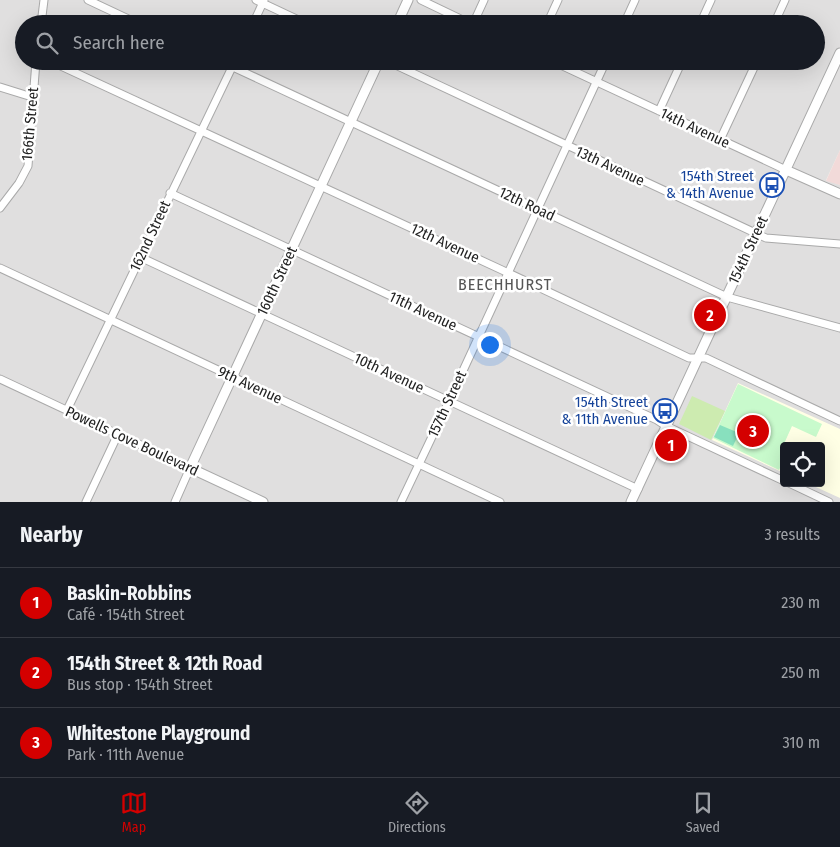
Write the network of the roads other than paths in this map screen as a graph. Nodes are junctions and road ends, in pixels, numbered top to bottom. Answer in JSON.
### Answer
{"nodes":[{"id":1,"x":44,"y":0,"type":"edge"},
{"id":2,"x":88,"y":0,"type":"edge"},
{"id":3,"x":408,"y":0,"type":"edge"},
{"id":4,"x":420,"y":0,"type":"edge"},
{"id":5,"x":484,"y":0,"type":"edge"},
{"id":6,"x":558,"y":0,"type":"edge"},
{"id":7,"x":635,"y":0,"type":"edge"},
{"id":8,"x":711,"y":0,"type":"edge"},
{"id":9,"x":785,"y":0,"type":"edge"},
{"id":10,"x":261,"y":1,"type":"edge"},
{"id":11,"x":42,"y":15,"type":"edge"},
{"id":12,"x":120,"y":15,"type":"edge"},
{"id":13,"x":256,"y":15,"type":"edge"},
{"id":14,"x":289,"y":15,"type":"edge"},
{"id":15,"x":401,"y":15,"type":"edge"},
{"id":16,"x":452,"y":15,"type":"edge"},
{"id":17,"x":476,"y":15,"type":"edge"},
{"id":18,"x":551,"y":15,"type":"edge"},
{"id":19,"x":628,"y":15,"type":"edge"},
{"id":20,"x":704,"y":15,"type":"edge"},
{"id":21,"x":778,"y":15,"type":"edge"},
{"id":22,"x":840,"y":53,"type":"edge"},
{"id":23,"x":35,"y":70,"type":"edge"},
{"id":24,"x":70,"y":70,"type":"edge"},
{"id":25,"x":231,"y":70,"type":"edge"},
{"id":26,"x":246,"y":70,"type":"edge"},
{"id":27,"x":375,"y":70,"type":"edge"},
{"id":28,"x":406,"y":70,"type":"edge"},
{"id":29,"x":571,"y":70,"type":"edge"},
{"id":30,"x":602,"y":70,"type":"edge"},
{"id":31,"x":678,"y":70,"type":"edge"},
{"id":32,"x":753,"y":70,"type":"edge"},
{"id":33,"x":596,"y":82,"type":"junction"},
{"id":34,"x":0,"y":86,"type":"edge"},
{"id":35,"x":32,"y":97,"type":"junction"},
{"id":36,"x":659,"y":111,"type":"junction"},
{"id":37,"x":351,"y":122,"type":"junction"},
{"id":38,"x":202,"y":130,"type":"junction"},
{"id":39,"x":720,"y":140,"type":"junction"},
{"id":40,"x":567,"y":146,"type":"junction"},
{"id":41,"x":786,"y":170,"type":"junction"},
{"id":42,"x":321,"y":186,"type":"junction"},
{"id":43,"x":170,"y":193,"type":"junction"},
{"id":44,"x":839,"y":194,"type":"edge"},
{"id":45,"x":0,"y":208,"type":"edge"},
{"id":46,"x":538,"y":209,"type":"junction"},
{"id":47,"x":756,"y":234,"type":"junction"},
{"id":48,"x":840,"y":244,"type":"edge"},
{"id":49,"x":292,"y":250,"type":"junction"},
{"id":50,"x":140,"y":257,"type":"junction"},
{"id":51,"x":0,"y":268,"type":"edge"},
{"id":52,"x":508,"y":273,"type":"junction"},
{"id":53,"x":727,"y":296,"type":"junction"},
{"id":54,"x":262,"y":313,"type":"junction"},
{"id":55,"x":110,"y":320,"type":"junction"},
{"id":56,"x":840,"y":328,"type":"edge"},
{"id":57,"x":478,"y":336,"type":"junction"},
{"id":58,"x":698,"y":358,"type":"junction"},
{"id":59,"x":232,"y":377,"type":"junction"},
{"id":60,"x":0,"y":379,"type":"edge"},
{"id":61,"x":449,"y":401,"type":"junction"},
{"id":62,"x":67,"y":410,"type":"junction"},
{"id":63,"x":840,"y":421,"type":"edge"},
{"id":64,"x":666,"y":426,"type":"junction"},
{"id":65,"x":118,"y":434,"type":"junction"},
{"id":66,"x":419,"y":464,"type":"junction"},
{"id":67,"x":190,"y":468,"type":"junction"},
{"id":68,"x":780,"y":479,"type":"edge"},
{"id":69,"x":797,"y":487,"type":"edge"},
{"id":70,"x":638,"y":488,"type":"junction"},
{"id":71,"x":253,"y":500,"type":"edge"},
{"id":72,"x":86,"y":502,"type":"edge"},
{"id":73,"x":175,"y":502,"type":"edge"},
{"id":74,"x":263,"y":502,"type":"edge"},
{"id":75,"x":401,"y":502,"type":"edge"},
{"id":76,"x":500,"y":502,"type":"edge"},
{"id":77,"x":631,"y":502,"type":"edge"},
{"id":78,"x":829,"y":502,"type":"edge"}],
"edges":[{"from":1,"to":11,"type":"street"},
{"from":2,"to":12,"type":"street"},
{"from":3,"to":15,"type":"street"},
{"from":4,"to":16,"type":"street"},
{"from":5,"to":17,"type":"street"},
{"from":6,"to":18,"type":"street"},
{"from":7,"to":19,"type":"street"},
{"from":8,"to":20,"type":"street"},
{"from":9,"to":21,"type":"street"},
{"from":10,"to":13,"type":"street"},
{"from":10,"to":14,"type":"street"},
{"from":22,"to":41,"type":"street","name":"154th Street"},
{"from":23,"to":35,"type":"street","name":"166th Street"},
{"from":24,"to":38,"type":"street","name":"12th Avenue"},
{"from":25,"to":38,"type":"street","name":"162nd Street"},
{"from":26,"to":37,"type":"street","name":"12th Road"},
{"from":27,"to":37,"type":"street","name":"160th Street"},
{"from":28,"to":40,"type":"street","name":"13th Avenue"},
{"from":29,"to":33,"type":"street","name":"14th Avenue"},
{"from":30,"to":33,"type":"street","name":"157th Street"},
{"from":31,"to":36,"type":"street"},
{"from":32,"to":39,"type":"street"},
{"from":33,"to":36,"type":"street","name":"14th Avenue"},
{"from":33,"to":40,"type":"street","name":"157th Street"},
{"from":34,"to":35,"type":"street"},
{"from":35,"to":45,"type":"street","name":"166th Street"},
{"from":36,"to":39,"type":"street","name":"14th Avenue"},
{"from":37,"to":42,"type":"street","name":"160th Street"},
{"from":37,"to":46,"type":"street","name":"12th Road"},
{"from":38,"to":42,"type":"street","name":"12th Avenue"},
{"from":38,"to":43,"type":"street","name":"162nd Street"},
{"from":39,"to":41,"type":"street","name":"14th Avenue"},
{"from":40,"to":46,"type":"street","name":"157th Street"},
{"from":40,"to":47,"type":"street","name":"13th Avenue"},
{"from":41,"to":44,"type":"street","name":"14th Avenue"},
{"from":41,"to":47,"type":"street","name":"154th Street"},
{"from":42,"to":49,"type":"street","name":"160th Street"},
{"from":42,"to":52,"type":"street","name":"12th Avenue"},
{"from":43,"to":49,"type":"street","name":"11th Avenue"},
{"from":43,"to":50,"type":"street","name":"162nd Street"},
{"from":46,"to":52,"type":"street","name":"157th Street"},
{"from":46,"to":53,"type":"street","name":"12th Road"},
{"from":47,"to":48,"type":"street","name":"13th Avenue"},
{"from":47,"to":53,"type":"street","name":"154th Street"},
{"from":49,"to":54,"type":"street","name":"160th Street"},
{"from":49,"to":57,"type":"street","name":"11th Avenue"},
{"from":50,"to":54,"type":"street","name":"10th Avenue"},
{"from":50,"to":55,"type":"street","name":"162nd Street"},
{"from":51,"to":55,"type":"street","name":"9th Avenue"},
{"from":52,"to":57,"type":"street","name":"157th Street"},
{"from":52,"to":58,"type":"street","name":"12th Avenue"},
{"from":53,"to":56,"type":"street","name":"12th Road"},
{"from":53,"to":58,"type":"street","name":"154th Street"},
{"from":54,"to":59,"type":"street","name":"160th Street"},
{"from":54,"to":61,"type":"street","name":"10th Avenue"},
{"from":55,"to":59,"type":"street","name":"9th Avenue"},
{"from":55,"to":62,"type":"street","name":"162nd Street"},
{"from":57,"to":61,"type":"street","name":"157th Street"},
{"from":57,"to":64,"type":"street","name":"11th Avenue"},
{"from":58,"to":63,"type":"street","name":"12th Avenue"},
{"from":58,"to":64,"type":"street","name":"154th Street"},
{"from":59,"to":66,"type":"street","name":"9th Avenue"},
{"from":59,"to":67,"type":"street","name":"160th Street"},
{"from":60,"to":62,"type":"street","name":"Powells Cove Boulevard"},
{"from":61,"to":66,"type":"street","name":"157th Street"},
{"from":61,"to":70,"type":"street","name":"10th Avenue"},
{"from":62,"to":65,"type":"street","name":"Powells Cove Boulevard"},
{"from":64,"to":68,"type":"street","name":"11th Avenue"},
{"from":64,"to":70,"type":"street","name":"154th Street"},
{"from":65,"to":67,"type":"street","name":"Powells Cove Boulevard"},
{"from":65,"to":72,"type":"street"},
{"from":66,"to":75,"type":"street","name":"157th Street"},
{"from":66,"to":76,"type":"street","name":"9th Avenue"},
{"from":67,"to":71,"type":"street","name":"Powells Cove Boulevard"},
{"from":67,"to":73,"type":"street","name":"160th Street"},
{"from":69,"to":78,"type":"street"},
{"from":70,"to":77,"type":"street","name":"154th Street"},
{"from":71,"to":74,"type":"street","name":"Powells Cove Boulevard"}]}
